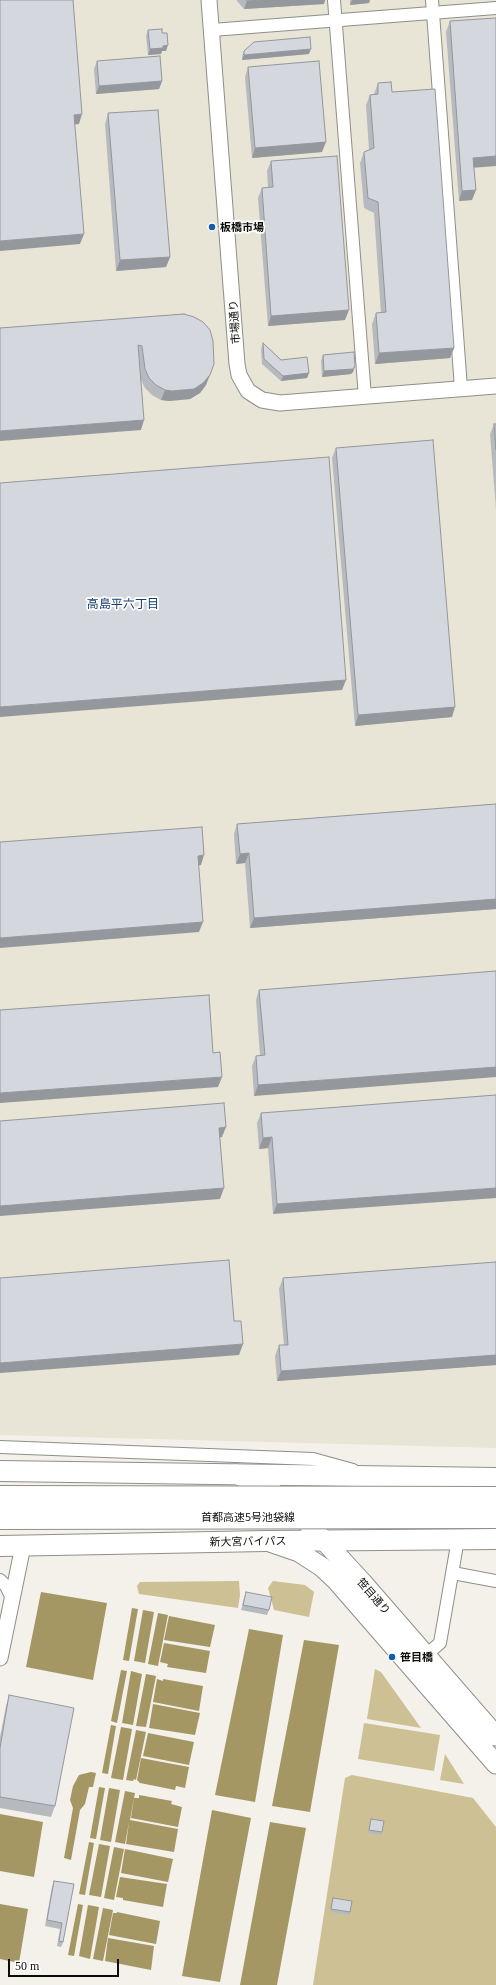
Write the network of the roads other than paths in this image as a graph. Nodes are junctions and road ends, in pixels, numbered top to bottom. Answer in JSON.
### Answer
{"nodes":[{"id":1,"x":209,"y":0,"type":"edge"},
{"id":2,"x":334,"y":0,"type":"edge"},
{"id":3,"x":432,"y":0,"type":"edge"},
{"id":4,"x":496,"y":8,"type":"edge"},
{"id":5,"x":433,"y":13,"type":"junction"},
{"id":6,"x":336,"y":21,"type":"junction"},
{"id":7,"x":212,"y":30,"type":"junction"},
{"id":8,"x":496,"y":386,"type":"edge"},
{"id":9,"x":461,"y":388,"type":"junction"},
{"id":10,"x":365,"y":397,"type":"junction"},
{"id":11,"x":0,"y":1447,"type":"edge"},
{"id":12,"x":0,"y":1471,"type":"edge"},
{"id":13,"x":236,"y":1474,"type":"junction"},
{"id":14,"x":372,"y":1476,"type":"junction"},
{"id":15,"x":496,"y":1478,"type":"edge"},
{"id":16,"x":0,"y":1497,"type":"edge"},
{"id":17,"x":496,"y":1498,"type":"edge"},
{"id":18,"x":496,"y":1517,"type":"edge"},
{"id":19,"x":0,"y":1518,"type":"edge"},
{"id":20,"x":458,"y":1539,"type":"junction"},
{"id":21,"x":496,"y":1539,"type":"edge"},
{"id":22,"x":324,"y":1540,"type":"junction"},
{"id":23,"x":266,"y":1541,"type":"junction"},
{"id":24,"x":0,"y":1546,"type":"edge"},
{"id":25,"x":23,"y":1546,"type":"junction"},
{"id":26,"x":453,"y":1573,"type":"junction"},
{"id":27,"x":0,"y":1580,"type":"edge"},
{"id":28,"x":496,"y":1581,"type":"edge"},
{"id":29,"x":12,"y":1598,"type":"junction"},
{"id":30,"x":426,"y":1655,"type":"junction"},
{"id":31,"x":0,"y":1658,"type":"edge"},
{"id":32,"x":496,"y":1736,"type":"edge"},
{"id":33,"x":496,"y":1764,"type":"edge"}],
"edges":[{"from":1,"to":7,"type":"street","name":"市場通り"},
{"from":2,"to":6,"type":"street"},
{"from":3,"to":5,"type":"street"},
{"from":4,"to":5,"type":"street"},
{"from":5,"to":6,"type":"street"},
{"from":5,"to":9,"type":"street"},
{"from":6,"to":7,"type":"street"},
{"from":6,"to":10,"type":"street"},
{"from":7,"to":10,"type":"street","name":"市場通り"},
{"from":8,"to":9,"type":"street","name":"市場通り"},
{"from":9,"to":10,"type":"street","name":"市場通り"},
{"from":11,"to":14,"type":"street"},
{"from":12,"to":13,"type":"highway"},
{"from":13,"to":14,"type":"highway"},
{"from":13,"to":22,"type":"main road","name":"笹目通り"},
{"from":14,"to":15,"type":"highway"},
{"from":16,"to":17,"type":"highway","name":"首都高速5号池袋線","bridge":true},
{"from":18,"to":19,"type":"highway","name":"首都高速5号池袋線","bridge":true},
{"from":20,"to":21,"type":"highway","name":"新大宮バイパス"},
{"from":20,"to":22,"type":"highway","name":"新大宮バイパス"},
{"from":20,"to":26,"type":"street"},
{"from":22,"to":23,"type":"highway","name":"新大宮バイパス"},
{"from":22,"to":30,"type":"main road","name":"笹目通り"},
{"from":23,"to":25,"type":"highway","name":"新大宮バイパス"},
{"from":23,"to":33,"type":"main road","name":"笹目通り"},
{"from":24,"to":25,"type":"highway","name":"新大宮バイパス"},
{"from":25,"to":29,"type":"street"},
{"from":26,"to":28,"type":"street"},
{"from":26,"to":30,"type":"street"},
{"from":27,"to":29,"type":"street"},
{"from":29,"to":31,"type":"street"},
{"from":30,"to":32,"type":"main road","name":"笹目通り"}]}
